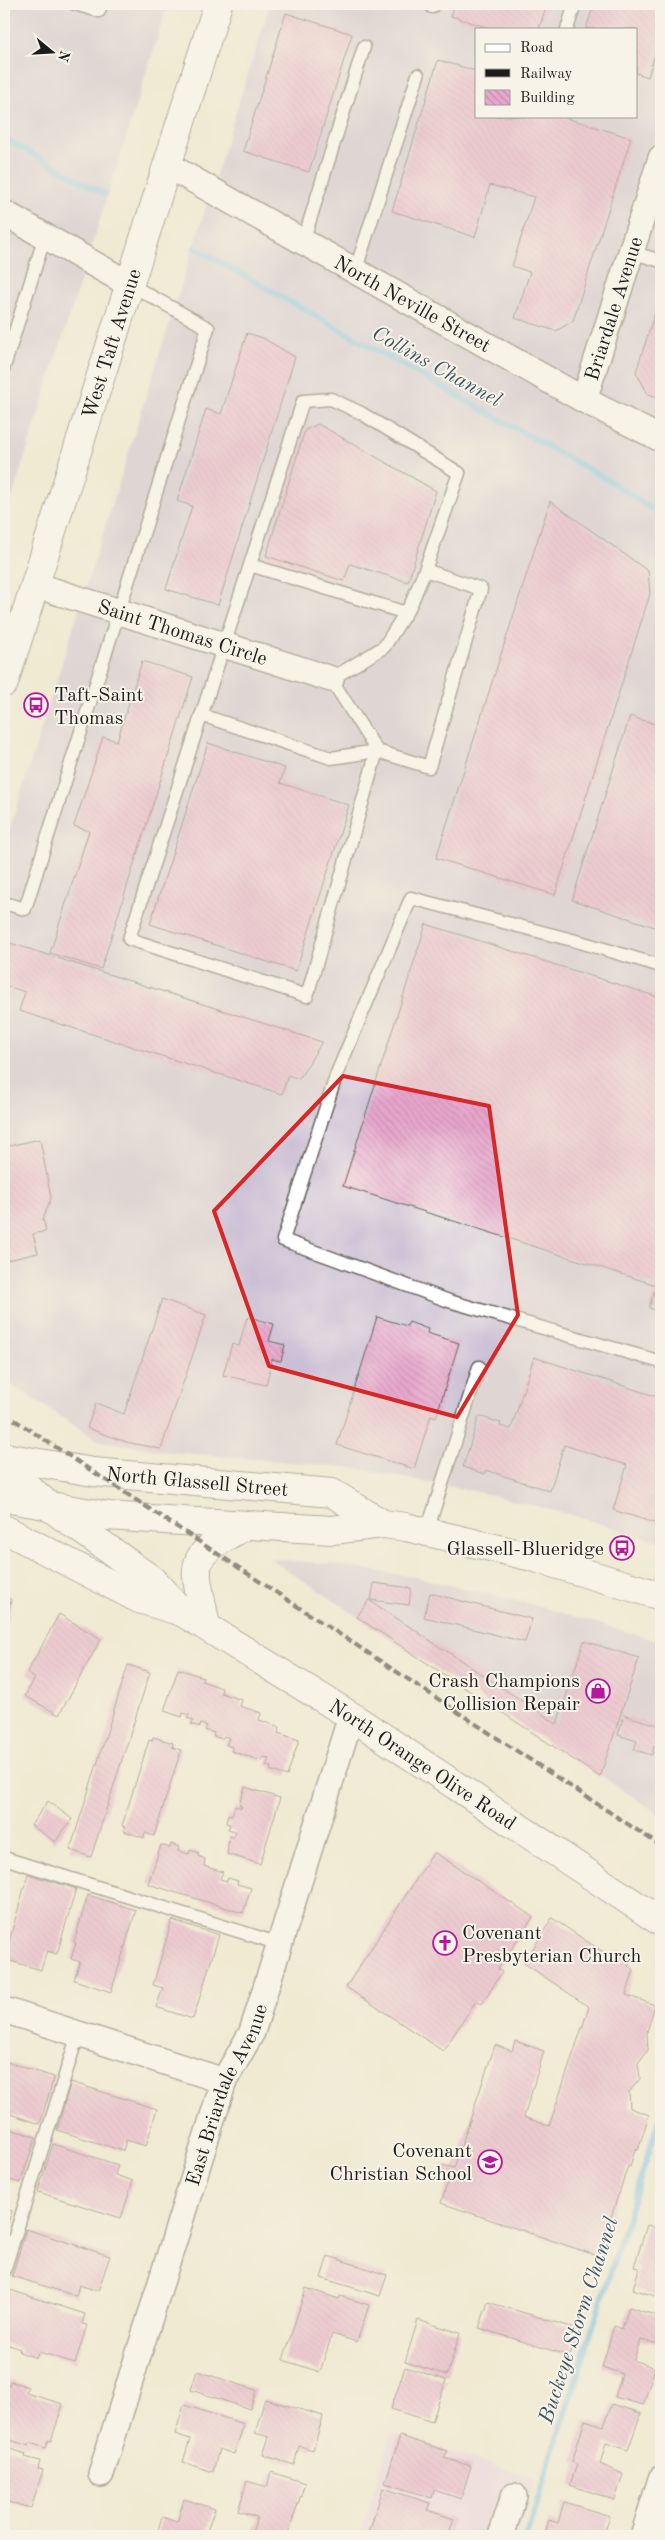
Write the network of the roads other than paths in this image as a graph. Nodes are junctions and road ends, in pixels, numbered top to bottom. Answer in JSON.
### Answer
{"nodes":[{"id":1,"x":75,"y":4,"type":"edge"},
{"id":2,"x":101,"y":4,"type":"edge"},
{"id":3,"x":218,"y":4,"type":"edge"},
{"id":4,"x":575,"y":4,"type":"edge"},
{"id":5,"x":567,"y":28,"type":"edge"},
{"id":6,"x":364,"y":48,"type":"dead end"},
{"id":7,"x":418,"y":74,"type":"dead end"},
{"id":8,"x":661,"y":158,"type":"edge"},
{"id":9,"x":167,"y":165,"type":"junction"},
{"id":10,"x":4,"y":212,"type":"edge"},
{"id":11,"x":45,"y":236,"type":"junction"},
{"id":12,"x":303,"y":242,"type":"junction"},
{"id":13,"x":631,"y":252,"type":"junction"},
{"id":14,"x":661,"y":261,"type":"edge"},
{"id":15,"x":356,"y":272,"type":"junction"},
{"id":16,"x":129,"y":284,"type":"junction"},
{"id":17,"x":4,"y":367,"type":"edge"},
{"id":18,"x":584,"y":400,"type":"junction"},
{"id":19,"x":661,"y":439,"type":"edge"},
{"id":20,"x":250,"y":565,"type":"junction"},
{"id":21,"x":425,"y":570,"type":"junction"},
{"id":22,"x":35,"y":585,"type":"junction"},
{"id":23,"x":117,"y":611,"type":"junction"},
{"id":24,"x":406,"y":613,"type":"junction"},
{"id":25,"x":224,"y":645,"type":"junction"},
{"id":26,"x":331,"y":679,"type":"junction"},
{"id":27,"x":4,"y":683,"type":"edge"},
{"id":28,"x":201,"y":715,"type":"junction"},
{"id":29,"x":377,"y":751,"type":"junction"},
{"id":30,"x":4,"y":903,"type":"edge"},
{"id":31,"x":661,"y":966,"type":"edge"},
{"id":32,"x":661,"y":1362,"type":"edge"},
{"id":33,"x":480,"y":1367,"type":"dead end"},
{"id":34,"x":4,"y":1457,"type":"edge"},
{"id":35,"x":4,"y":1466,"type":"edge"},
{"id":36,"x":4,"y":1498,"type":"edge"},
{"id":37,"x":51,"y":1508,"type":"junction"},
{"id":38,"x":382,"y":1524,"type":"junction"},
{"id":39,"x":248,"y":1525,"type":"junction"},
{"id":40,"x":4,"y":1529,"type":"edge"},
{"id":41,"x":427,"y":1531,"type":"junction"},
{"id":42,"x":661,"y":1596,"type":"edge"},
{"id":43,"x":182,"y":1612,"type":"junction"},
{"id":44,"x":206,"y":1626,"type":"junction"},
{"id":45,"x":351,"y":1716,"type":"junction"},
{"id":46,"x":4,"y":1858,"type":"edge"},
{"id":47,"x":661,"y":1922,"type":"edge"},
{"id":48,"x":280,"y":1944,"type":"junction"},
{"id":49,"x":4,"y":2010,"type":"edge"},
{"id":50,"x":78,"y":2034,"type":"junction"},
{"id":51,"x":224,"y":2081,"type":"junction"},
{"id":52,"x":4,"y":2271,"type":"edge"},
{"id":53,"x":101,"y":2474,"type":"dead end"},
{"id":54,"x":661,"y":2479,"type":"edge"},
{"id":55,"x":514,"y":2496,"type":"dead end"},
{"id":56,"x":501,"y":2536,"type":"edge"},
{"id":57,"x":643,"y":2536,"type":"edge"}],
"edges":[{"from":1,"to":2,"type":"lane"},
{"from":3,"to":9,"type":"main road","name":"West Taft Avenue"},
{"from":4,"to":5,"type":"lane"},
{"from":6,"to":12,"type":"lane"},
{"from":7,"to":15,"type":"lane"},
{"from":8,"to":13,"type":"street","name":"Briardale Avenue"},
{"from":9,"to":12,"type":"street","name":"North Neville Street"},
{"from":9,"to":16,"type":"main road","name":"West Taft Avenue"},
{"from":10,"to":11,"type":"street"},
{"from":11,"to":16,"type":"street"},
{"from":11,"to":17,"type":"lane"},
{"from":12,"to":15,"type":"street","name":"North Neville Street"},
{"from":13,"to":14,"type":"lane"},
{"from":13,"to":18,"type":"street","name":"Briardale Avenue"},
{"from":15,"to":18,"type":"street","name":"North Neville Street"},
{"from":16,"to":22,"type":"main road","name":"West Taft Avenue"},
{"from":16,"to":23,"type":"lane"},
{"from":18,"to":19,"type":"street","name":"North Neville Street"},
{"from":20,"to":21,"type":"lane"},
{"from":20,"to":24,"type":"lane"},
{"from":20,"to":25,"type":"lane"},
{"from":21,"to":24,"type":"lane"},
{"from":21,"to":29,"type":"lane"},
{"from":22,"to":23,"type":"street","name":"Saint Thomas Circle"},
{"from":22,"to":27,"type":"main road","name":"West Taft Avenue"},
{"from":23,"to":25,"type":"street","name":"Saint Thomas Circle"},
{"from":23,"to":30,"type":"lane"},
{"from":24,"to":26,"type":"lane"},
{"from":25,"to":26,"type":"street","name":"Saint Thomas Circle"},
{"from":25,"to":28,"type":"lane"},
{"from":26,"to":29,"type":"lane"},
{"from":28,"to":29,"type":"lane"},
{"from":28,"to":29,"type":"lane"},
{"from":31,"to":32,"type":"lane"},
{"from":33,"to":41,"type":"lane"},
{"from":34,"to":38,"type":"main road","name":"North Glassell Street"},
{"from":35,"to":37,"type":"main road","name":"North Orange Olive Road"},
{"from":36,"to":37,"type":"main road","name":"North Glassell Street"},
{"from":37,"to":39,"type":"main road","name":"North Glassell Street"},
{"from":37,"to":43,"type":"main road","name":"North Orange Olive Road"},
{"from":38,"to":39,"type":"main road","name":"North Glassell Street"},
{"from":38,"to":41,"type":"main road","name":"North Glassell Street"},
{"from":39,"to":44,"type":"main road"},
{"from":40,"to":43,"type":"main road","name":"North Orange Olive Road"},
{"from":41,"to":42,"type":"main road","name":"North Glassell Street"},
{"from":43,"to":44,"type":"main road","name":"North Orange Olive Road"},
{"from":44,"to":45,"type":"main road","name":"North Orange Olive Road"},
{"from":45,"to":47,"type":"main road","name":"North Orange Olive Road"},
{"from":45,"to":48,"type":"street","name":"East Briardale Avenue"},
{"from":46,"to":48,"type":"lane"},
{"from":48,"to":51,"type":"street","name":"East Briardale Avenue"},
{"from":49,"to":50,"type":"street"},
{"from":50,"to":51,"type":"street"},
{"from":50,"to":52,"type":"lane"},
{"from":51,"to":53,"type":"street","name":"East Briardale Avenue"},
{"from":54,"to":57,"type":"street"},
{"from":55,"to":56,"type":"street"}]}
